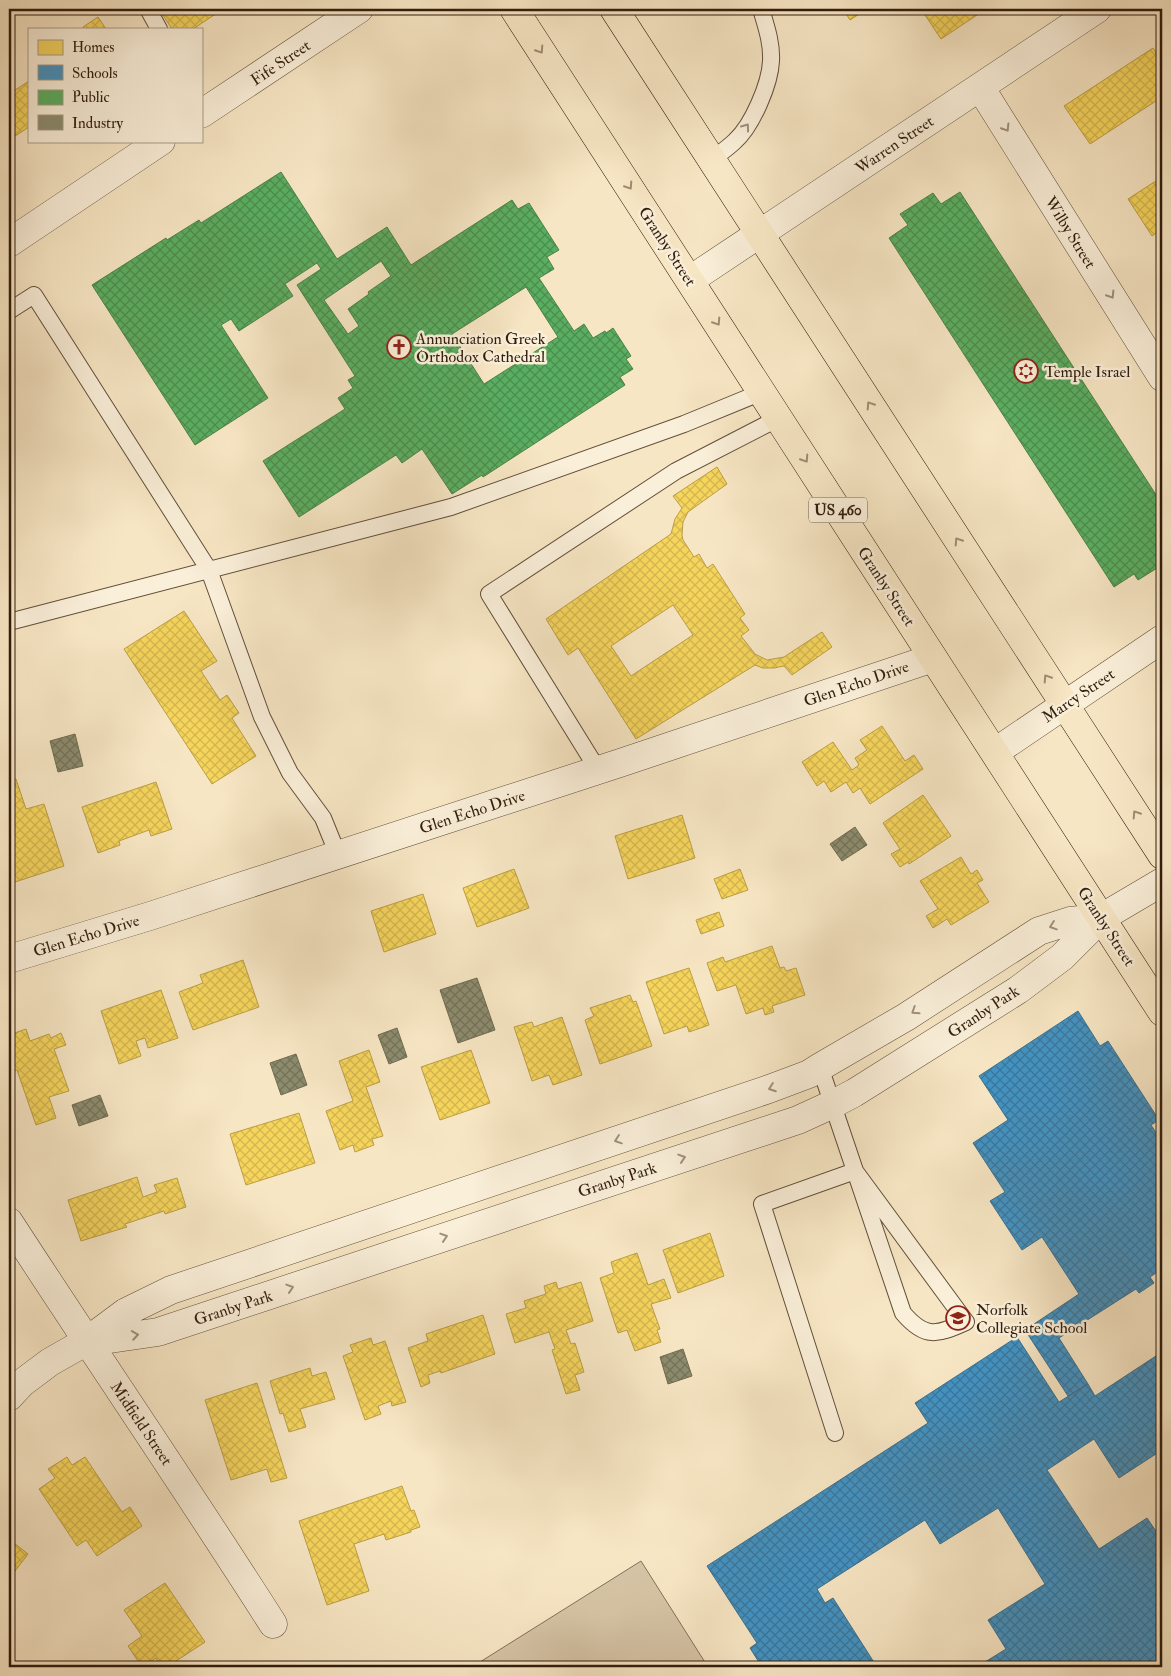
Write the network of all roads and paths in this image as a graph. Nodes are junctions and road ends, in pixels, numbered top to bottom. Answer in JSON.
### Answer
{"nodes":[{"id":1,"x":148,"y":9,"type":"edge"},
{"id":2,"x":359,"y":9,"type":"edge"},
{"id":3,"x":514,"y":9,"type":"edge"},
{"id":4,"x":614,"y":9,"type":"edge"},
{"id":5,"x":761,"y":9,"type":"edge"},
{"id":6,"x":1097,"y":9,"type":"edge"},
{"id":7,"x":159,"y":28,"type":"edge"},
{"id":8,"x":980,"y":87,"type":"junction"},
{"id":9,"x":204,"y":105,"type":"edge"},
{"id":10,"x":160,"y":142,"type":"edge"},
{"id":11,"x":711,"y":160,"type":"junction"},
{"id":12,"x":759,"y":234,"type":"junction"},
{"id":13,"x":9,"y":243,"type":"edge"},
{"id":14,"x":690,"y":280,"type":"junction"},
{"id":15,"x":9,"y":311,"type":"edge"},
{"id":16,"x":1162,"y":377,"type":"edge"},
{"id":17,"x":762,"y":392,"type":"junction"},
{"id":18,"x":779,"y":418,"type":"junction"},
{"id":19,"x":209,"y":570,"type":"junction"},
{"id":20,"x":9,"y":622,"type":"edge"},
{"id":21,"x":1162,"y":639,"type":"edge"},
{"id":22,"x":934,"y":658,"type":"junction"},
{"id":23,"x":1065,"y":705,"type":"junction"},
{"id":24,"x":995,"y":752,"type":"junction"},
{"id":25,"x":598,"y":770,"type":"junction"},
{"id":26,"x":338,"y":854,"type":"junction"},
{"id":27,"x":1162,"y":855,"type":"edge"},
{"id":28,"x":1162,"y":882,"type":"edge"},
{"id":29,"x":1101,"y":918,"type":"junction"},
{"id":30,"x":9,"y":959,"type":"edge"},
{"id":31,"x":1162,"y":1012,"type":"edge"},
{"id":32,"x":820,"y":1067,"type":"junction"},
{"id":33,"x":833,"y":1104,"type":"junction"},
{"id":34,"x":855,"y":1171,"type":"junction"},
{"id":35,"x":9,"y":1222,"type":"edge"},
{"id":36,"x":87,"y":1341,"type":"junction"},
{"id":37,"x":9,"y":1396,"type":"edge"},
{"id":38,"x":835,"y":1433,"type":"dead end"},
{"id":39,"x":273,"y":1624,"type":"dead end"}],
"edges":[{"from":1,"to":7,"type":"lane"},
{"from":2,"to":9,"type":"street","name":"Fife Street"},
{"from":3,"to":14,"type":"main road","name":"Granby Street","number":"US 460","one_way":true},
{"from":4,"to":11,"type":"main road"},
{"from":11,"to":5,"type":"lane","one_way":true},
{"from":6,"to":8,"type":"street","name":"Warren Street"},
{"from":8,"to":12,"type":"street","name":"Warren Street"},
{"from":8,"to":16,"type":"street","name":"Wilby Street","one_way":true},
{"from":10,"to":13,"type":"street"},
{"from":11,"to":12,"type":"main road"},
{"from":12,"to":14,"type":"street","name":"Warren Street"},
{"from":23,"to":12,"type":"main road","one_way":true},
{"from":14,"to":17,"type":"main road","name":"Granby Street","number":"US 460","one_way":true},
{"from":15,"to":19,"type":"lane"},
{"from":17,"to":18,"type":"main road","name":"Granby Street","number":"US 460"},
{"from":17,"to":19,"type":"lane"},
{"from":18,"to":22,"type":"main road","name":"Granby Street","number":"US 460","one_way":true},
{"from":18,"to":25,"type":"lane"},
{"from":19,"to":20,"type":"lane"},
{"from":19,"to":26,"type":"lane"},
{"from":21,"to":23,"type":"street","name":"Marcy Street"},
{"from":22,"to":24,"type":"main road","name":"Granby Street","number":"US 460"},
{"from":22,"to":25,"type":"street","name":"Glen Echo Drive"},
{"from":23,"to":24,"type":"street","name":"Marcy Street"},
{"from":27,"to":23,"type":"main road","one_way":true},
{"from":24,"to":29,"type":"main road","name":"Granby Street","number":"US 460"},
{"from":25,"to":26,"type":"street","name":"Glen Echo Drive"},
{"from":26,"to":30,"type":"street","name":"Glen Echo Drive"},
{"from":28,"to":29,"type":"street","name":"Granby Park"},
{"from":29,"to":31,"type":"main road","name":"Granby Street","number":"US 460"},
{"from":29,"to":32,"type":"street","name":"Granby Park","one_way":true},
{"from":29,"to":33,"type":"street","name":"Granby Park"},
{"from":32,"to":33,"type":"lane"},
{"from":32,"to":36,"type":"street","name":"Granby Park","one_way":true},
{"from":33,"to":34,"type":"lane"},
{"from":36,"to":33,"type":"street","name":"Granby Park","one_way":true},
{"from":34,"to":34,"type":"lane"},
{"from":34,"to":38,"type":"lane"},
{"from":35,"to":36,"type":"street","name":"Midfield Street"},
{"from":36,"to":37,"type":"street","name":"Granby Park"},
{"from":36,"to":39,"type":"street","name":"Midfield Street"}]}
